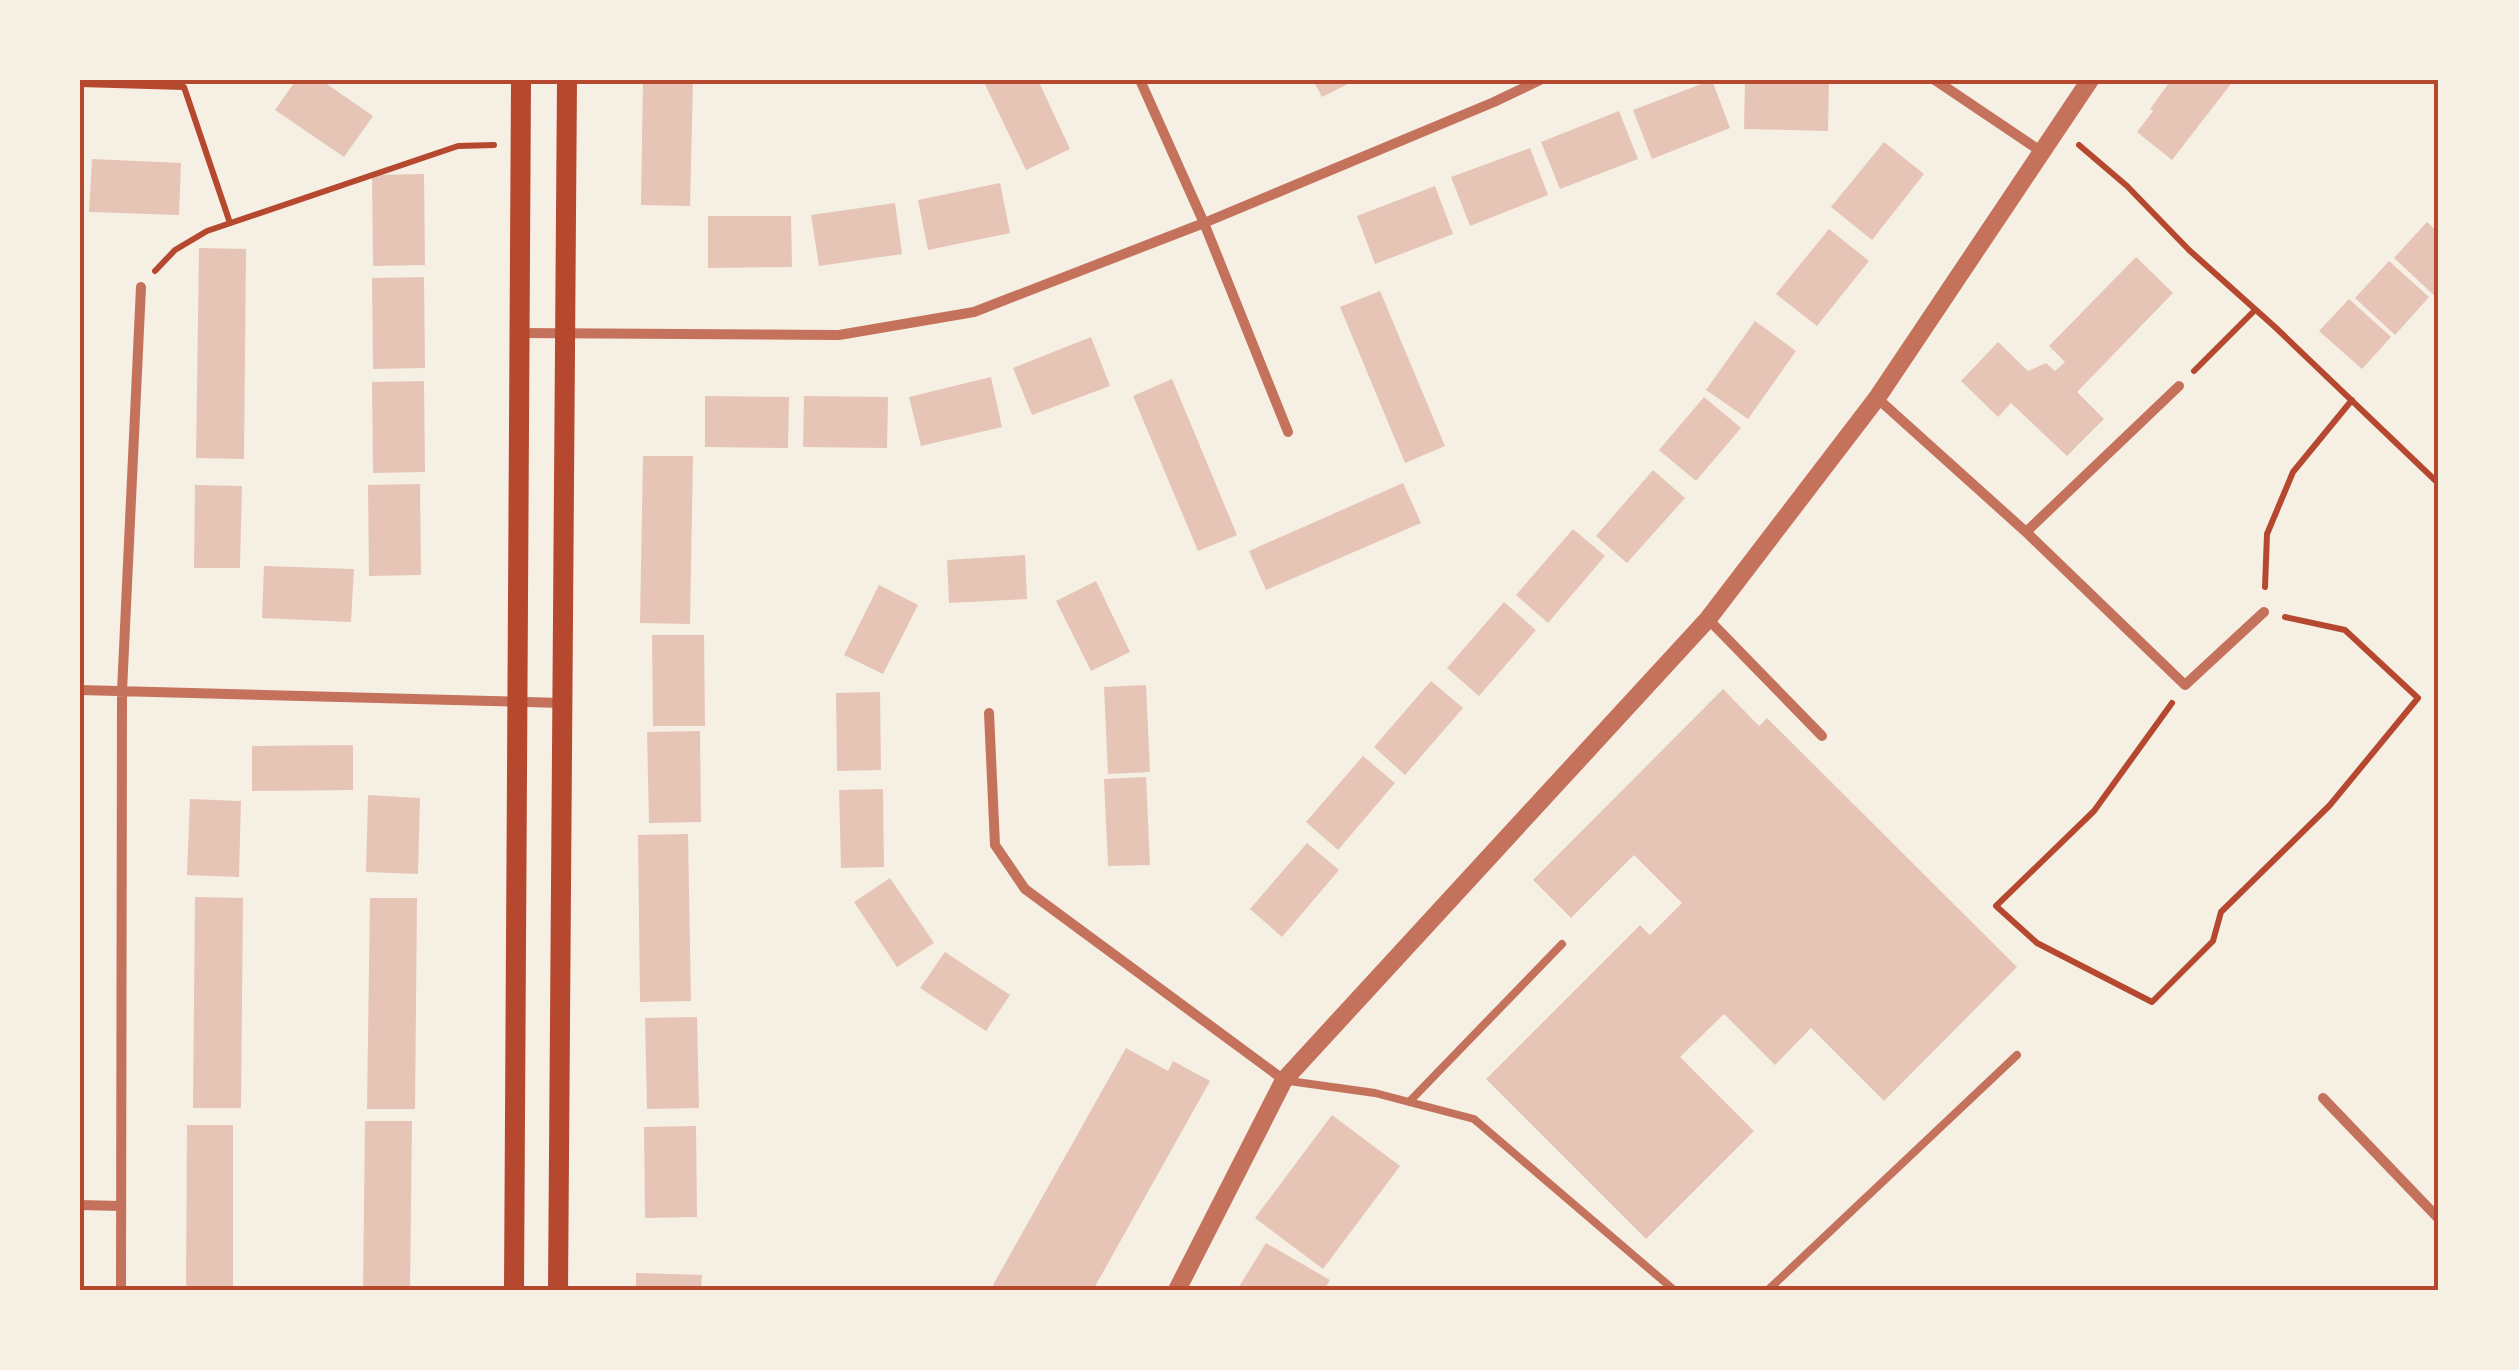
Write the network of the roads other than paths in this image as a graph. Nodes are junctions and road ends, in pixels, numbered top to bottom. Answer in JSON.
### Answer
{"nodes":[{"id":1,"x":521,"y":80,"type":"edge"},
{"id":2,"x":567,"y":80,"type":"edge"},
{"id":3,"x":1140,"y":80,"type":"edge"},
{"id":4,"x":1540,"y":80,"type":"edge"},
{"id":5,"x":1934,"y":80,"type":"edge"},
{"id":6,"x":2090,"y":80,"type":"edge"},
{"id":7,"x":2042,"y":152,"type":"junction"},
{"id":8,"x":1204,"y":224,"type":"junction"},
{"id":9,"x":141,"y":287,"type":"road end"},
{"id":10,"x":520,"y":333,"type":"junction"},
{"id":11,"x":566,"y":333,"type":"junction"},
{"id":12,"x":2179,"y":386,"type":"road end"},
{"id":13,"x":1877,"y":398,"type":"junction"},
{"id":14,"x":1288,"y":432,"type":"dead end"},
{"id":15,"x":2026,"y":532,"type":"junction"},
{"id":16,"x":2264,"y":612,"type":"road end"},
{"id":17,"x":1708,"y":619,"type":"junction"},
{"id":18,"x":80,"y":690,"type":"edge"},
{"id":19,"x":122,"y":691,"type":"junction"},
{"id":20,"x":516,"y":700,"type":"junction"},
{"id":21,"x":562,"y":703,"type":"junction"},
{"id":22,"x":988,"y":714,"type":"dead end"},
{"id":23,"x":1822,"y":736,"type":"dead end"},
{"id":24,"x":1562,"y":944,"type":"dead end"},
{"id":25,"x":2017,"y":1055,"type":"dead end"},
{"id":26,"x":1284,"y":1080,"type":"junction"},
{"id":27,"x":2323,"y":1098,"type":"dead end"},
{"id":28,"x":1409,"y":1102,"type":"junction"},
{"id":29,"x":80,"y":1205,"type":"edge"},
{"id":30,"x":120,"y":1206,"type":"junction"},
{"id":31,"x":2439,"y":1219,"type":"edge"},
{"id":32,"x":121,"y":1290,"type":"edge"},
{"id":33,"x":514,"y":1290,"type":"edge"},
{"id":34,"x":558,"y":1290,"type":"edge"},
{"id":35,"x":1177,"y":1290,"type":"edge"},
{"id":36,"x":1674,"y":1290,"type":"edge"},
{"id":37,"x":1768,"y":1290,"type":"edge"}],
"edges":[{"from":1,"to":10,"type":"main road"},
{"from":2,"to":11,"type":"main road"},
{"from":3,"to":8,"type":"street"},
{"from":4,"to":8,"type":"street"},
{"from":5,"to":7,"type":"street"},
{"from":6,"to":7,"type":"street"},
{"from":7,"to":13,"type":"street"},
{"from":8,"to":11,"type":"street"},
{"from":8,"to":14,"type":"street"},
{"from":9,"to":19,"type":"street"},
{"from":10,"to":11,"type":"street"},
{"from":10,"to":20,"type":"main road"},
{"from":11,"to":21,"type":"main road"},
{"from":12,"to":15,"type":"street"},
{"from":13,"to":15,"type":"street"},
{"from":13,"to":17,"type":"street"},
{"from":15,"to":16,"type":"street"},
{"from":17,"to":23,"type":"street"},
{"from":17,"to":26,"type":"street"},
{"from":18,"to":19,"type":"street"},
{"from":19,"to":20,"type":"street"},
{"from":19,"to":30,"type":"street"},
{"from":20,"to":21,"type":"street"},
{"from":20,"to":33,"type":"main road"},
{"from":21,"to":34,"type":"main road"},
{"from":22,"to":26,"type":"street"},
{"from":24,"to":28,"type":"lane"},
{"from":25,"to":37,"type":"lane"},
{"from":26,"to":28,"type":"lane"},
{"from":26,"to":35,"type":"street"},
{"from":27,"to":31,"type":"street"},
{"from":28,"to":36,"type":"lane"},
{"from":29,"to":30,"type":"street"},
{"from":30,"to":32,"type":"street"}]}
